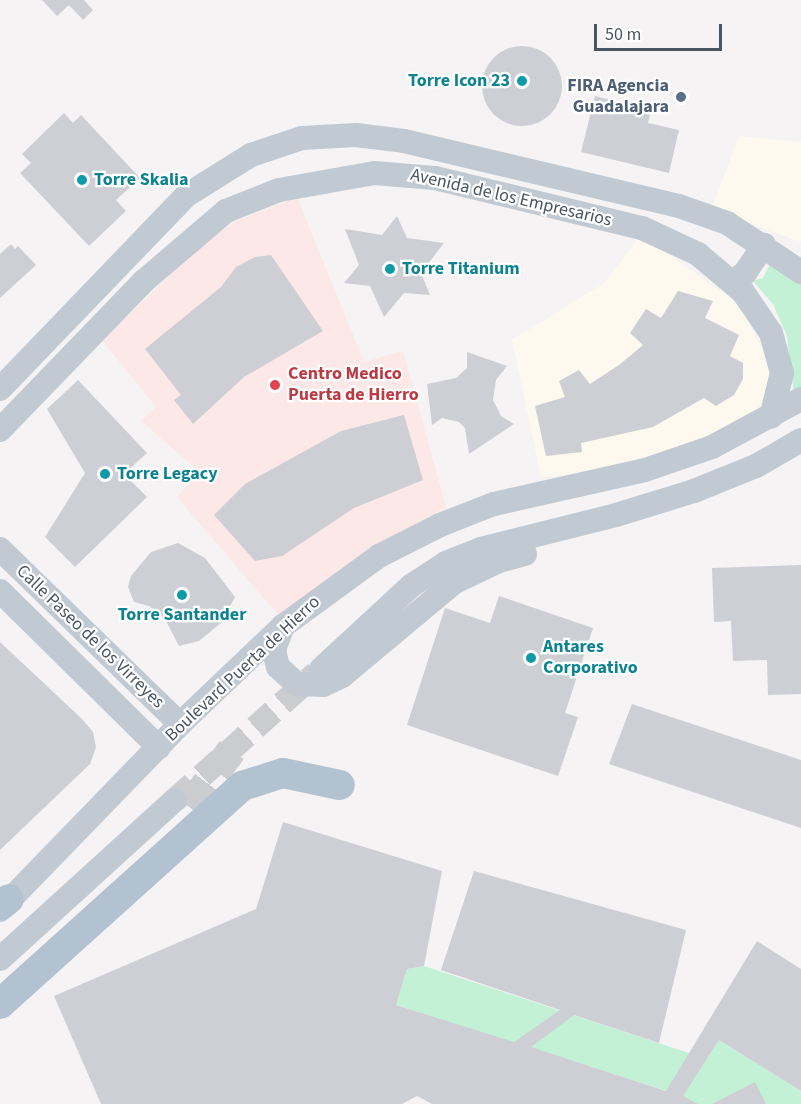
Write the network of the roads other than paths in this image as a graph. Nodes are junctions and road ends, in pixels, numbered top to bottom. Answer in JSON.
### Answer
{"nodes":[{"id":1,"x":376,"y":138,"type":"junction"},
{"id":2,"x":374,"y":173,"type":"junction"},
{"id":3,"x":187,"y":195,"type":"junction"},
{"id":4,"x":210,"y":224,"type":"junction"},
{"id":5,"x":764,"y":245,"type":"junction"},
{"id":6,"x":801,"y":272,"type":"edge"},
{"id":7,"x":732,"y":282,"type":"junction"},
{"id":8,"x":0,"y":389,"type":"edge"},
{"id":9,"x":801,"y":399,"type":"edge"},
{"id":10,"x":771,"y":417,"type":"junction"},
{"id":11,"x":0,"y":430,"type":"edge"},
{"id":12,"x":801,"y":440,"type":"edge"},
{"id":13,"x":573,"y":526,"type":"junction"},
{"id":14,"x":0,"y":549,"type":"edge"},
{"id":15,"x":0,"y":591,"type":"edge"},
{"id":16,"x":283,"y":626,"type":"junction"},
{"id":17,"x":321,"y":669,"type":"tunnel mouth"},
{"id":18,"x":180,"y":724,"type":"junction"},
{"id":19,"x":159,"y":748,"type":"junction"},
{"id":20,"x":340,"y":785,"type":"dead end"},
{"id":21,"x":182,"y":803,"type":"joint"},
{"id":22,"x":3,"y":905,"type":"edge"},
{"id":23,"x":0,"y":959,"type":"edge"},
{"id":24,"x":0,"y":985,"type":"edge"},
{"id":25,"x":0,"y":1004,"type":"edge"}],
"edges":[{"from":1,"to":2,"type":"street"},
{"from":1,"to":3,"type":"street","name":"Avenida de los Empresarios"},
{"from":1,"to":5,"type":"street","name":"Avenida de los Empresarios"},
{"from":2,"to":4,"type":"street","name":"Avenida de los Empresarios"},
{"from":2,"to":7,"type":"street","name":"Avenida de los Empresarios"},
{"from":3,"to":4,"type":"street"},
{"from":3,"to":8,"type":"street","name":"Avenida de los Empresarios"},
{"from":4,"to":11,"type":"street","name":"Avenida de los Empresarios"},
{"from":5,"to":6,"type":"street","name":"Avenida de los Empresarios"},
{"from":5,"to":7,"type":"street"},
{"from":7,"to":10,"type":"street","name":"Avenida de los Empresarios"},
{"from":9,"to":10,"type":"street","name":"Boulevard Puerta de Hierro"},
{"from":10,"to":16,"type":"street","name":"Boulevard Puerta de Hierro"},
{"from":12,"to":13,"type":"street"},
{"from":13,"to":16,"type":"street"},
{"from":13,"to":17,"type":"street"},
{"from":14,"to":18,"type":"street","name":"Calle Paseo de los Virreyes"},
{"from":15,"to":19,"type":"street","name":"Calle Paseo de los Virreyes"},
{"from":16,"to":18,"type":"street","name":"Boulevard Puerta de Hierro"},
{"from":18,"to":19,"type":"street","name":"Boulevard Puerta de Hierro"},
{"from":19,"to":22,"type":"street","name":"Boulevard Puerta de Hierro"},
{"from":20,"to":25,"type":"main road"},
{"from":21,"to":23,"type":"street"},
{"from":21,"to":24,"type":"main road"}]}
